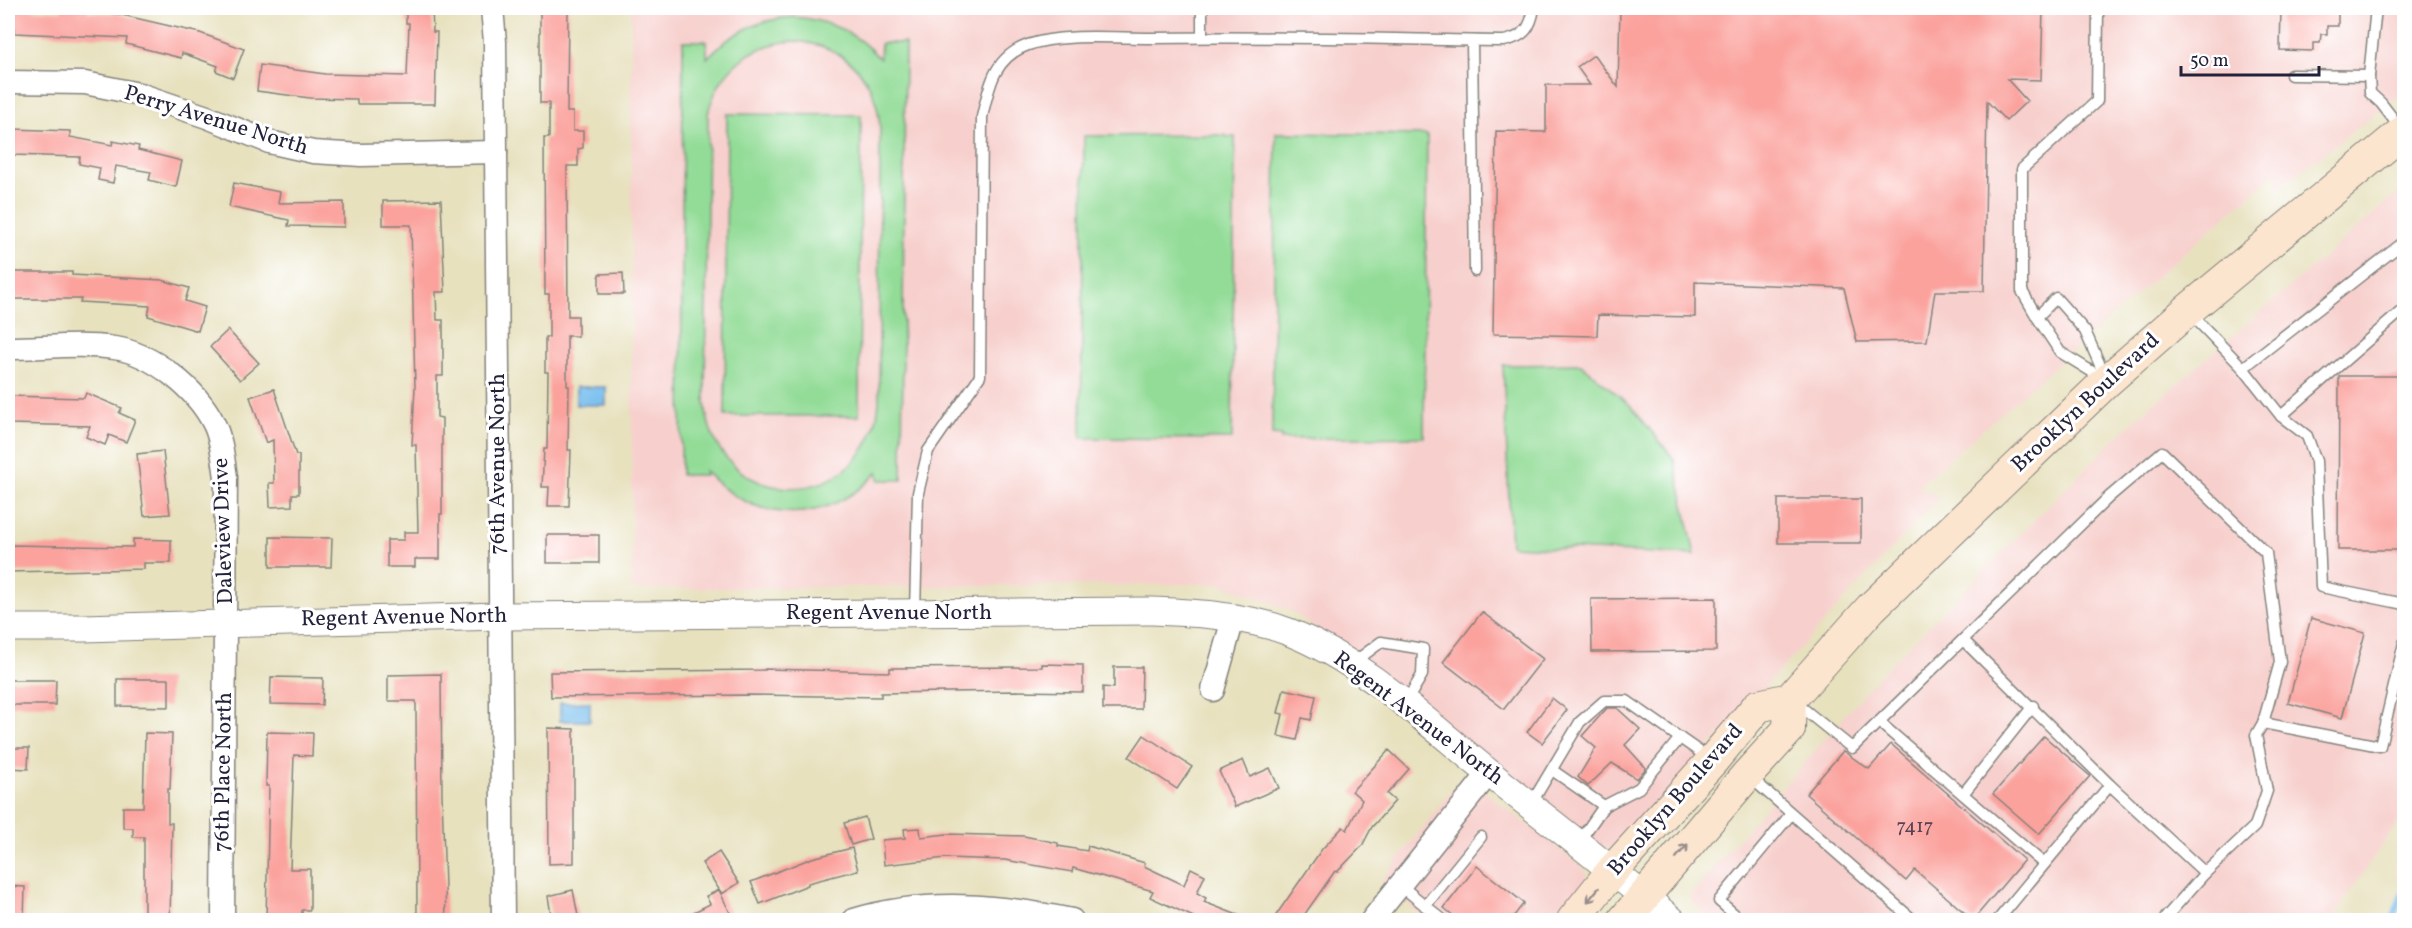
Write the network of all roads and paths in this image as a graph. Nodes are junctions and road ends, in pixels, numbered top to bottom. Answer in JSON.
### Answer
{"nodes":[{"id":1,"x":492,"y":8,"type":"edge"},
{"id":2,"x":1203,"y":8,"type":"edge"},
{"id":3,"x":1534,"y":8,"type":"edge"},
{"id":4,"x":2098,"y":8,"type":"edge"},
{"id":5,"x":2376,"y":8,"type":"edge"},
{"id":6,"x":1203,"y":37,"type":"junction"},
{"id":7,"x":1472,"y":40,"type":"junction"},
{"id":8,"x":2291,"y":75,"type":"dead end"},
{"id":9,"x":2369,"y":76,"type":"junction"},
{"id":10,"x":8,"y":82,"type":"edge"},
{"id":11,"x":2404,"y":132,"type":"edge"},
{"id":12,"x":496,"y":152,"type":"junction"},
{"id":13,"x":2404,"y":242,"type":"edge"},
{"id":14,"x":1475,"y":271,"type":"dead end"},
{"id":15,"x":2404,"y":309,"type":"edge"},
{"id":16,"x":2188,"y":310,"type":"junction"},
{"id":17,"x":2037,"y":317,"type":"junction"},
{"id":18,"x":8,"y":348,"type":"edge"},
{"id":19,"x":2243,"y":368,"type":"junction"},
{"id":20,"x":2107,"y":381,"type":"junction"},
{"id":21,"x":2281,"y":416,"type":"junction"},
{"id":22,"x":2404,"y":604,"type":"edge"},
{"id":23,"x":915,"y":613,"type":"junction"},
{"id":24,"x":499,"y":616,"type":"junction"},
{"id":25,"x":1233,"y":619,"type":"junction"},
{"id":26,"x":226,"y":623,"type":"junction"},
{"id":27,"x":8,"y":628,"type":"edge"},
{"id":28,"x":1964,"y":640,"type":"junction"},
{"id":29,"x":2404,"y":643,"type":"edge"},
{"id":30,"x":1350,"y":665,"type":"junction"},
{"id":31,"x":1213,"y":690,"type":"dead end"},
{"id":32,"x":1790,"y":699,"type":"junction"},
{"id":33,"x":1404,"y":704,"type":"junction"},
{"id":34,"x":2032,"y":706,"type":"junction"},
{"id":35,"x":1879,"y":722,"type":"junction"},
{"id":36,"x":2263,"y":723,"type":"junction"},
{"id":37,"x":1680,"y":738,"type":"junction"},
{"id":38,"x":1712,"y":760,"type":"junction"},
{"id":39,"x":1552,"y":770,"type":"junction"},
{"id":40,"x":1489,"y":773,"type":"junction"},
{"id":41,"x":1747,"y":775,"type":"junction"},
{"id":42,"x":2110,"y":784,"type":"junction"},
{"id":43,"x":1963,"y":794,"type":"junction"},
{"id":44,"x":1530,"y":805,"type":"junction"},
{"id":45,"x":1604,"y":806,"type":"junction"},
{"id":46,"x":1791,"y":814,"type":"junction"},
{"id":47,"x":1481,"y":837,"type":"dead end"},
{"id":48,"x":1578,"y":843,"type":"junction"},
{"id":49,"x":2044,"y":864,"type":"junction"},
{"id":50,"x":1613,"y":870,"type":"junction"},
{"id":51,"x":2205,"y":873,"type":"junction"},
{"id":52,"x":1400,"y":885,"type":"junction"},
{"id":53,"x":1644,"y":895,"type":"junction"},
{"id":54,"x":1425,"y":906,"type":"junction"},
{"id":55,"x":223,"y":921,"type":"edge"},
{"id":56,"x":503,"y":921,"type":"edge"},
{"id":57,"x":854,"y":921,"type":"edge"},
{"id":58,"x":1072,"y":921,"type":"edge"},
{"id":59,"x":1372,"y":921,"type":"edge"},
{"id":60,"x":1443,"y":921,"type":"edge"},
{"id":61,"x":1573,"y":921,"type":"edge"},
{"id":62,"x":1624,"y":921,"type":"edge"},
{"id":63,"x":1672,"y":921,"type":"edge"},
{"id":64,"x":1742,"y":921,"type":"edge"},
{"id":65,"x":1913,"y":921,"type":"edge"},
{"id":66,"x":1998,"y":921,"type":"edge"},
{"id":67,"x":2168,"y":921,"type":"edge"}],
"edges":[{"from":1,"to":12,"type":"street","name":"76th Avenue North"},
{"from":2,"to":6,"type":"lane"},
{"from":3,"to":7,"type":"lane"},
{"from":4,"to":17,"type":"lane"},
{"from":5,"to":9,"type":"lane"},
{"from":6,"to":7,"type":"lane"},
{"from":6,"to":23,"type":"lane"},
{"from":7,"to":14,"type":"lane"},
{"from":8,"to":9,"type":"lane"},
{"from":9,"to":11,"type":"lane"},
{"from":10,"to":12,"type":"street","name":"Perry Avenue North"},
{"from":11,"to":16,"type":"main road","name":"Brooklyn Boulevard"},
{"from":12,"to":24,"type":"street","name":"76th Avenue North"},
{"from":13,"to":19,"type":"lane"},
{"from":15,"to":21,"type":"lane"},
{"from":16,"to":19,"type":"lane"},
{"from":16,"to":20,"type":"main road","name":"Brooklyn Boulevard"},
{"from":17,"to":20,"type":"lane"},
{"from":17,"to":20,"type":"lane"},
{"from":18,"to":26,"type":"street","name":"Daleview Drive"},
{"from":19,"to":21,"type":"lane"},
{"from":20,"to":32,"type":"main road","name":"Brooklyn Boulevard"},
{"from":21,"to":22,"type":"lane"},
{"from":23,"to":24,"type":"street","name":"Regent Avenue North"},
{"from":23,"to":25,"type":"street","name":"Regent Avenue North"},
{"from":24,"to":26,"type":"street","name":"Regent Avenue North"},
{"from":24,"to":56,"type":"street","name":"76th Avenue North"},
{"from":25,"to":30,"type":"street","name":"Regent Avenue North"},
{"from":25,"to":31,"type":"street"},
{"from":26,"to":27,"type":"street","name":"Regent Avenue North"},
{"from":26,"to":55,"type":"street","name":"76th Place North"},
{"from":28,"to":34,"type":"lane"},
{"from":28,"to":35,"type":"lane"},
{"from":28,"to":36,"type":"lane"},
{"from":29,"to":36,"type":"lane"},
{"from":30,"to":33,"type":"street","name":"Regent Avenue North"},
{"from":30,"to":33,"type":"lane"},
{"from":32,"to":35,"type":"lane"},
{"from":32,"to":38,"type":"main road","name":"Brooklyn Boulevard"},
{"from":32,"to":41,"type":"main road","name":"Brooklyn Boulevard"},
{"from":33,"to":40,"type":"street","name":"Regent Avenue North"},
{"from":34,"to":42,"type":"lane"},
{"from":34,"to":43,"type":"lane"},
{"from":35,"to":43,"type":"lane"},
{"from":36,"to":51,"type":"lane"},
{"from":37,"to":38,"type":"lane"},
{"from":37,"to":39,"type":"lane"},
{"from":37,"to":45,"type":"lane"},
{"from":38,"to":50,"type":"main road","name":"Brooklyn Boulevard"},
{"from":39,"to":44,"type":"lane"},
{"from":39,"to":45,"type":"lane"},
{"from":40,"to":44,"type":"street","name":"Regent Avenue North"},
{"from":40,"to":52,"type":"street"},
{"from":41,"to":46,"type":"lane"},
{"from":53,"to":41,"type":"main road","name":"Brooklyn Boulevard","one_way":true},
{"from":42,"to":49,"type":"lane"},
{"from":42,"to":51,"type":"lane"},
{"from":43,"to":49,"type":"lane"},
{"from":44,"to":48,"type":"street","name":"Regent Avenue North"},
{"from":45,"to":48,"type":"lane"},
{"from":46,"to":64,"type":"lane"},
{"from":46,"to":65,"type":"lane"},
{"from":47,"to":54,"type":"lane"},
{"from":48,"to":50,"type":"street","name":"Regent Avenue North"},
{"from":49,"to":66,"type":"lane"},
{"from":50,"to":53,"type":"street","name":"Regent Avenue North"},
{"from":50,"to":61,"type":"main road","name":"Brooklyn Boulevard","one_way":true},
{"from":51,"to":67,"type":"lane"},
{"from":52,"to":54,"type":"lane"},
{"from":52,"to":59,"type":"street"},
{"from":53,"to":62,"type":"main road","name":"Brooklyn Boulevard"},
{"from":53,"to":63,"type":"street","name":"Regent Avenue North"},
{"from":54,"to":60,"type":"lane"},
{"from":57,"to":58,"type":"street"}]}
